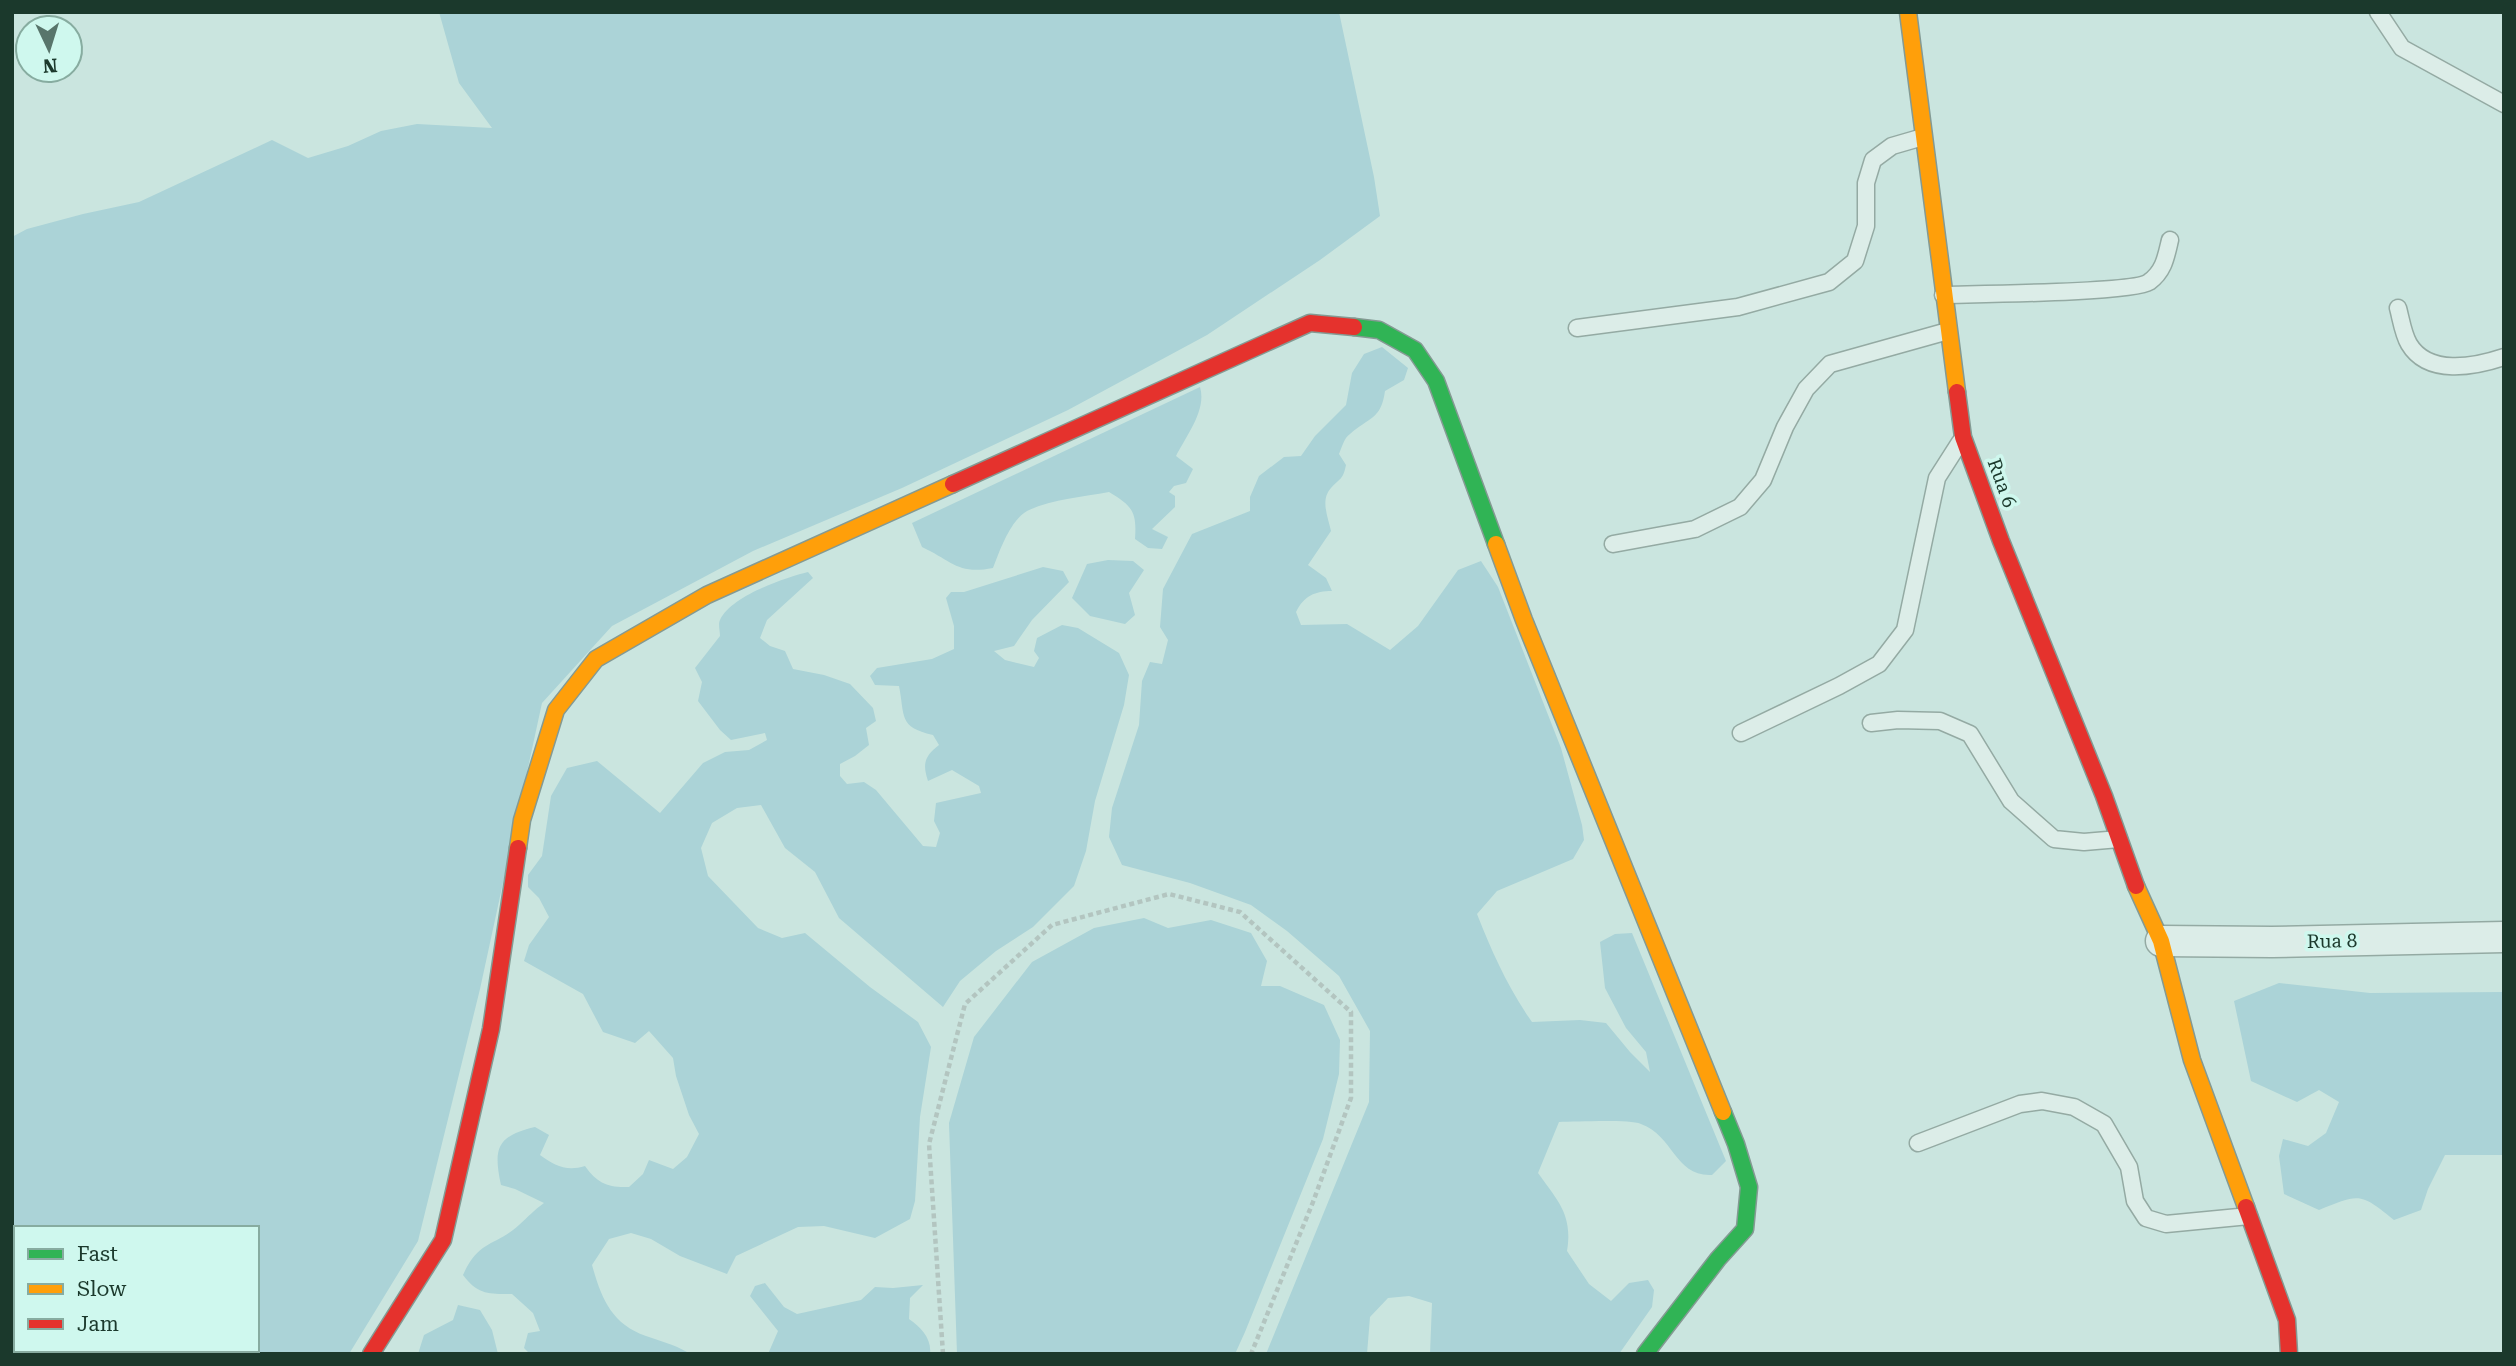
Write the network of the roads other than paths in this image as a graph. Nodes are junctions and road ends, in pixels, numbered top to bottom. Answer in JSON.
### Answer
{"nodes":[{"id":1,"x":1908,"y":12,"type":"edge"},
{"id":2,"x":2378,"y":12,"type":"edge"},
{"id":3,"x":2504,"y":104,"type":"edge"},
{"id":4,"x":1923,"y":137,"type":"junction"},
{"id":5,"x":2171,"y":240,"type":"dead end"},
{"id":6,"x":1943,"y":295,"type":"junction"},
{"id":7,"x":2398,"y":308,"type":"dead end"},
{"id":8,"x":1577,"y":328,"type":"dead end"},
{"id":9,"x":1948,"y":331,"type":"junction"},
{"id":10,"x":2504,"y":356,"type":"edge"},
{"id":11,"x":1963,"y":437,"type":"junction"},
{"id":12,"x":1613,"y":544,"type":"dead end"},
{"id":13,"x":1871,"y":723,"type":"dead end"},
{"id":14,"x":1741,"y":733,"type":"dead end"},
{"id":15,"x":2119,"y":839,"type":"junction"},
{"id":16,"x":2504,"y":937,"type":"edge"},
{"id":17,"x":2161,"y":941,"type":"junction"},
{"id":18,"x":1918,"y":1143,"type":"dead end"},
{"id":19,"x":2249,"y":1216,"type":"junction"},
{"id":20,"x":372,"y":1354,"type":"edge"},
{"id":21,"x":1645,"y":1354,"type":"edge"},
{"id":22,"x":2289,"y":1354,"type":"edge"}],
"edges":[{"from":1,"to":4,"type":"street","name":"Rua 6"},
{"from":2,"to":3,"type":"lane"},
{"from":4,"to":6,"type":"street","name":"Rua 6"},
{"from":4,"to":8,"type":"lane"},
{"from":5,"to":6,"type":"lane"},
{"from":6,"to":9,"type":"street","name":"Rua 6"},
{"from":7,"to":10,"type":"lane"},
{"from":9,"to":11,"type":"street","name":"Rua 6"},
{"from":9,"to":12,"type":"lane"},
{"from":11,"to":14,"type":"lane"},
{"from":11,"to":15,"type":"street","name":"Rua 6"},
{"from":13,"to":15,"type":"lane"},
{"from":15,"to":17,"type":"street","name":"Rua 6"},
{"from":16,"to":17,"type":"street","name":"Rua 8"},
{"from":17,"to":19,"type":"street","name":"Rua 6"},
{"from":18,"to":19,"type":"lane"},
{"from":19,"to":22,"type":"street","name":"Rua 6"},
{"from":20,"to":21,"type":"street"}]}
